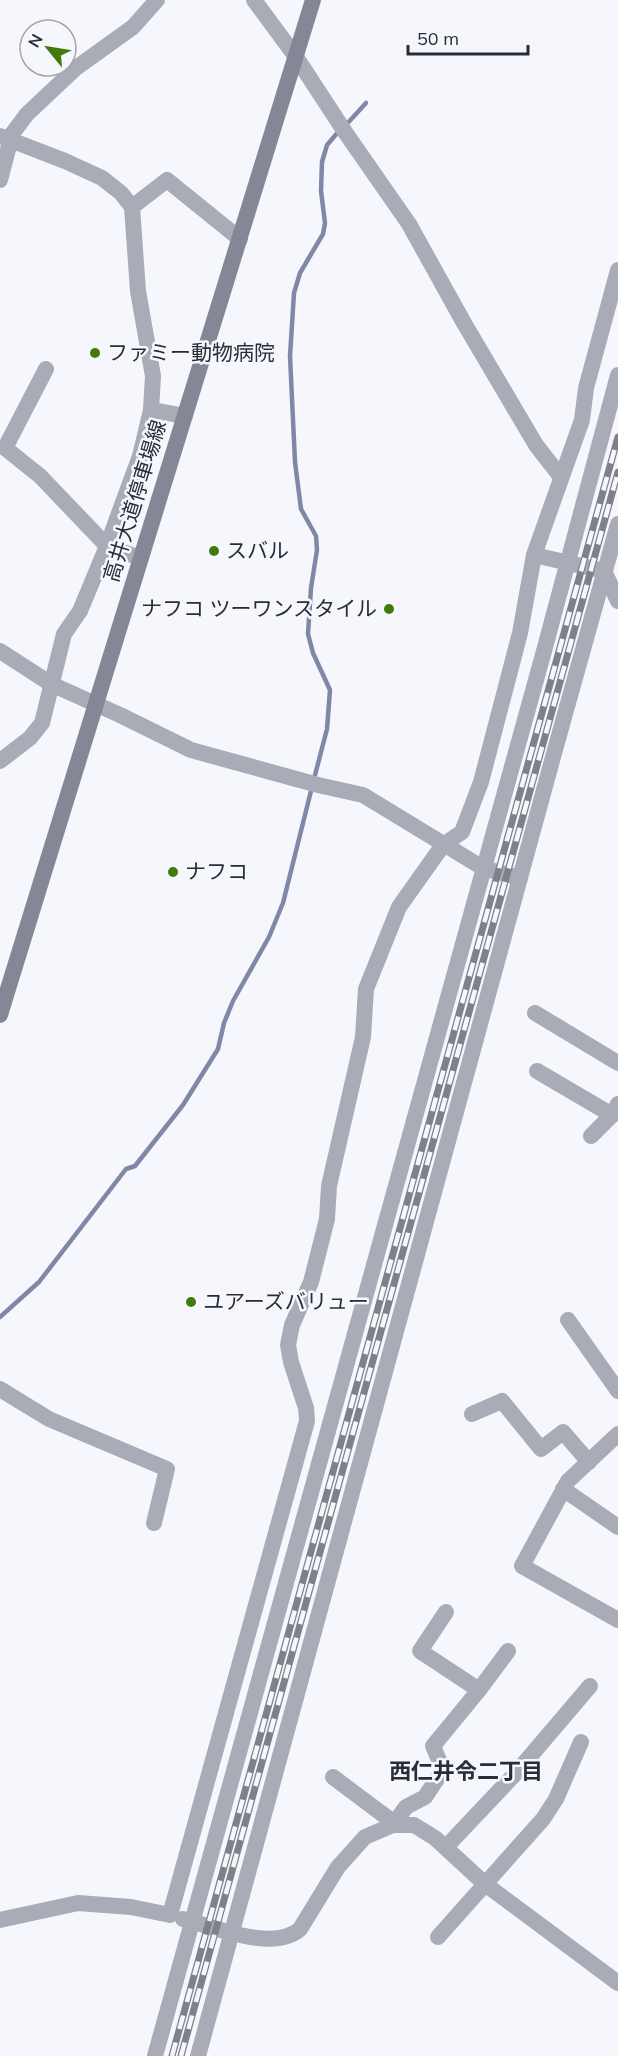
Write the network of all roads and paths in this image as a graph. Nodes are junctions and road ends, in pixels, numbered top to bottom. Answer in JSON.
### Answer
{"nodes":[{"id":1,"x":157,"y":0,"type":"edge"},
{"id":2,"x":254,"y":0,"type":"edge"},
{"id":3,"x":314,"y":0,"type":"edge"},
{"id":4,"x":296,"y":57,"type":"junction"},
{"id":5,"x":5,"y":139,"type":"edge"},
{"id":6,"x":0,"y":180,"type":"edge"},
{"id":7,"x":132,"y":207,"type":"junction"},
{"id":8,"x":240,"y":238,"type":"junction"},
{"id":9,"x":618,"y":270,"type":"edge"},
{"id":10,"x":46,"y":369,"type":"dead end"},
{"id":11,"x":618,"y":375,"type":"edge"},
{"id":12,"x":151,"y":410,"type":"junction"},
{"id":13,"x":185,"y":416,"type":"junction"},
{"id":14,"x":561,"y":477,"type":"junction"},
{"id":15,"x":618,"y":524,"type":"edge"},
{"id":16,"x":107,"y":546,"type":"junction"},
{"id":17,"x":534,"y":555,"type":"junction"},
{"id":18,"x":140,"y":558,"type":"junction"},
{"id":19,"x":568,"y":563,"type":"junction"},
{"id":20,"x":604,"y":571,"type":"junction"},
{"id":21,"x":618,"y":602,"type":"edge"},
{"id":22,"x":0,"y":651,"type":"edge"},
{"id":23,"x":51,"y":684,"type":"junction"},
{"id":24,"x":96,"y":705,"type":"junction"},
{"id":25,"x":0,"y":760,"type":"edge"},
{"id":26,"x":443,"y":845,"type":"junction"},
{"id":27,"x":483,"y":868,"type":"junction"},
{"id":28,"x":520,"y":878,"type":"junction"},
{"id":29,"x":535,"y":1013,"type":"dead end"},
{"id":30,"x":0,"y":1016,"type":"edge"},
{"id":31,"x":618,"y":1063,"type":"edge"},
{"id":32,"x":537,"y":1071,"type":"dead end"},
{"id":33,"x":615,"y":1109,"type":"edge"},
{"id":34,"x":591,"y":1136,"type":"dead end"},
{"id":35,"x":568,"y":1320,"type":"dead end"},
{"id":36,"x":0,"y":1389,"type":"edge"},
{"id":37,"x":618,"y":1391,"type":"edge"},
{"id":38,"x":472,"y":1414,"type":"dead end"},
{"id":39,"x":618,"y":1434,"type":"edge"},
{"id":40,"x":589,"y":1462,"type":"junction"},
{"id":41,"x":563,"y":1489,"type":"junction"},
{"id":42,"x":154,"y":1523,"type":"dead end"},
{"id":43,"x":618,"y":1527,"type":"edge"},
{"id":44,"x":446,"y":1612,"type":"dead end"},
{"id":45,"x":615,"y":1613,"type":"edge"},
{"id":46,"x":508,"y":1651,"type":"dead end"},
{"id":47,"x":590,"y":1686,"type":"dead end"},
{"id":48,"x":479,"y":1690,"type":"junction"},
{"id":49,"x":581,"y":1742,"type":"dead end"},
{"id":50,"x":333,"y":1777,"type":"dead end"},
{"id":51,"x":393,"y":1825,"type":"junction"},
{"id":52,"x":446,"y":1847,"type":"junction"},
{"id":53,"x":485,"y":1884,"type":"junction"},
{"id":54,"x":170,"y":1915,"type":"junction"},
{"id":55,"x":0,"y":1920,"type":"edge"},
{"id":56,"x":192,"y":1921,"type":"junction"},
{"id":57,"x":232,"y":1933,"type":"junction"},
{"id":58,"x":438,"y":1936,"type":"dead end"},
{"id":59,"x":618,"y":1983,"type":"edge"},
{"id":60,"x":156,"y":2055,"type":"edge"},
{"id":61,"x":198,"y":2056,"type":"edge"}],
"edges":[{"from":1,"to":5,"type":"street"},
{"from":2,"to":4,"type":"street"},
{"from":3,"to":4,"type":"main road","name":"高井大道停車場線"},
{"from":4,"to":8,"type":"main road","name":"高井大道停車場線"},
{"from":4,"to":14,"type":"street"},
{"from":5,"to":6,"type":"street"},
{"from":5,"to":7,"type":"street"},
{"from":7,"to":8,"type":"street"},
{"from":7,"to":12,"type":"street"},
{"from":8,"to":13,"type":"main road","name":"高井大道停車場線"},
{"from":9,"to":14,"type":"street"},
{"from":10,"to":16,"type":"street"},
{"from":11,"to":19,"type":"street"},
{"from":12,"to":13,"type":"street"},
{"from":12,"to":16,"type":"street"},
{"from":13,"to":18,"type":"main road","name":"高井大道停車場線"},
{"from":14,"to":17,"type":"street"},
{"from":15,"to":20,"type":"street"},
{"from":16,"to":18,"type":"street"},
{"from":16,"to":23,"type":"street"},
{"from":17,"to":19,"type":"street"},
{"from":17,"to":26,"type":"street"},
{"from":18,"to":24,"type":"main road","name":"高井大道停車場線"},
{"from":19,"to":20,"type":"street"},
{"from":19,"to":27,"type":"street"},
{"from":20,"to":21,"type":"street"},
{"from":20,"to":28,"type":"street"},
{"from":22,"to":23,"type":"street"},
{"from":23,"to":24,"type":"street"},
{"from":23,"to":25,"type":"street"},
{"from":24,"to":26,"type":"street"},
{"from":24,"to":30,"type":"main road","name":"高井大道停車場線"},
{"from":26,"to":27,"type":"street"},
{"from":26,"to":54,"type":"street"},
{"from":27,"to":28,"type":"street"},
{"from":27,"to":56,"type":"street"},
{"from":28,"to":57,"type":"street"},
{"from":29,"to":31,"type":"street"},
{"from":32,"to":33,"type":"street"},
{"from":33,"to":34,"type":"street"},
{"from":35,"to":37,"type":"street"},
{"from":36,"to":42,"type":"street"},
{"from":38,"to":40,"type":"street"},
{"from":39,"to":40,"type":"street"},
{"from":40,"to":41,"type":"street"},
{"from":41,"to":43,"type":"street"},
{"from":41,"to":45,"type":"street"},
{"from":44,"to":48,"type":"street"},
{"from":46,"to":48,"type":"street"},
{"from":47,"to":52,"type":"street"},
{"from":48,"to":51,"type":"street"},
{"from":49,"to":53,"type":"street"},
{"from":50,"to":51,"type":"street"},
{"from":51,"to":52,"type":"street"},
{"from":51,"to":57,"type":"street"},
{"from":52,"to":53,"type":"street"},
{"from":53,"to":58,"type":"street"},
{"from":53,"to":59,"type":"street"},
{"from":54,"to":55,"type":"street"},
{"from":54,"to":56,"type":"street"},
{"from":56,"to":57,"type":"street"},
{"from":56,"to":60,"type":"street"},
{"from":57,"to":61,"type":"street"}]}
